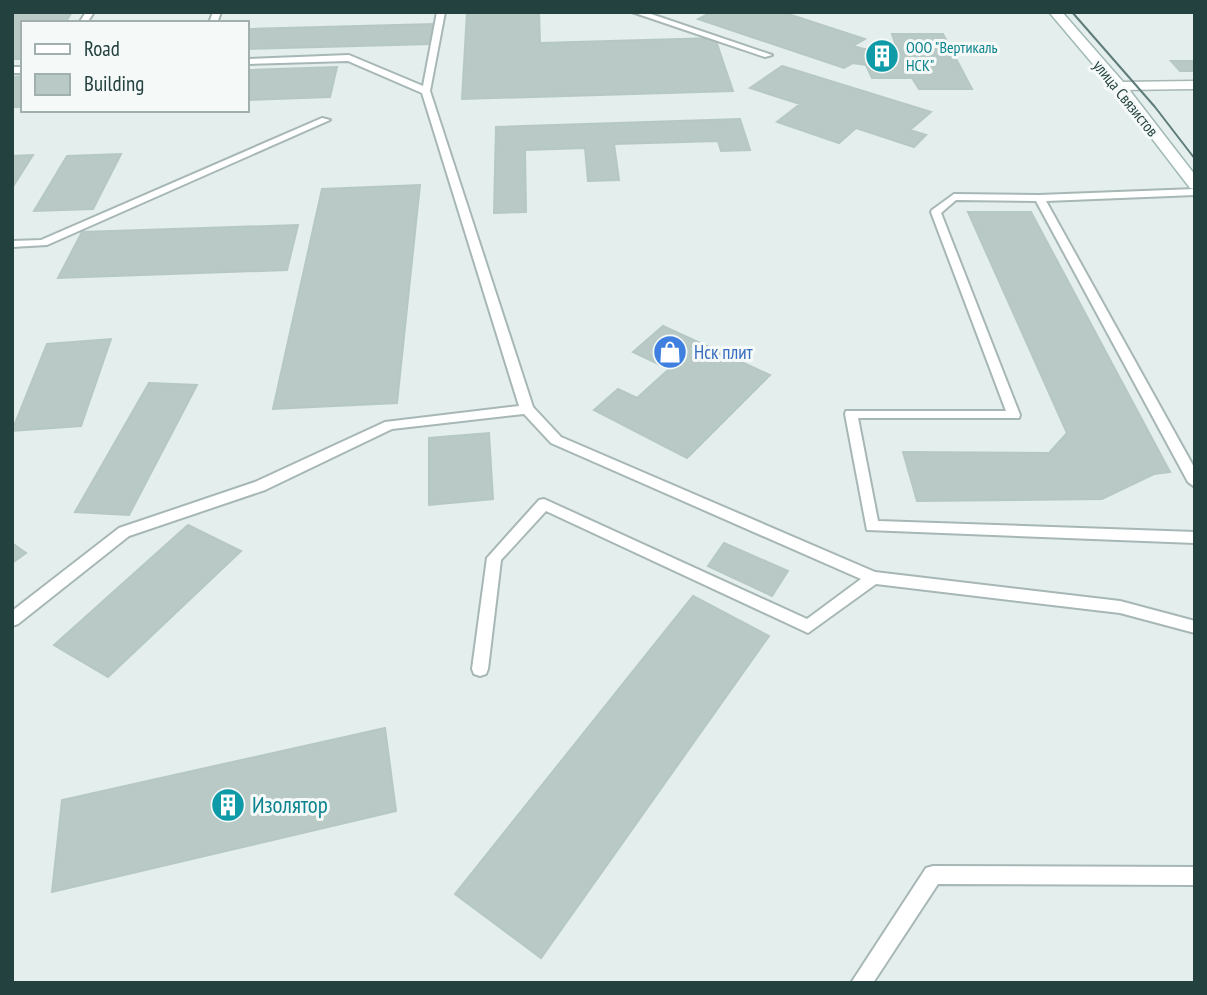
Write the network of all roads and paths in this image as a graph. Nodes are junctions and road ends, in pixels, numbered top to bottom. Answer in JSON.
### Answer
{"nodes":[{"id":1,"x":441,"y":12,"type":"edge"},
{"id":2,"x":636,"y":12,"type":"edge"},
{"id":3,"x":1055,"y":12,"type":"edge"},
{"id":4,"x":768,"y":55,"type":"dead end"},
{"id":5,"x":248,"y":62,"type":"edge"},
{"id":6,"x":1195,"y":85,"type":"edge"},
{"id":7,"x":1119,"y":86,"type":"junction"},
{"id":8,"x":426,"y":91,"type":"junction"},
{"id":9,"x":326,"y":120,"type":"dead end"},
{"id":10,"x":1195,"y":185,"type":"edge"},
{"id":11,"x":1195,"y":191,"type":"edge"},
{"id":12,"x":1039,"y":198,"type":"junction"},
{"id":13,"x":12,"y":244,"type":"edge"},
{"id":14,"x":527,"y":409,"type":"junction"},
{"id":15,"x":1195,"y":482,"type":"edge"},
{"id":16,"x":1195,"y":538,"type":"edge"},
{"id":17,"x":873,"y":578,"type":"junction"},
{"id":18,"x":12,"y":620,"type":"edge"},
{"id":19,"x":1195,"y":627,"type":"edge"},
{"id":20,"x":480,"y":669,"type":"dead end"},
{"id":21,"x":1195,"y":876,"type":"edge"},
{"id":22,"x":862,"y":983,"type":"edge"}],
"edges":[{"from":1,"to":8,"type":"lane"},
{"from":2,"to":4,"type":"lane"},
{"from":3,"to":7,"type":"street","name":"улица Связистов"},
{"from":5,"to":8,"type":"lane"},
{"from":6,"to":7,"type":"street"},
{"from":7,"to":10,"type":"street","name":"улица Связистов"},
{"from":8,"to":14,"type":"lane"},
{"from":9,"to":13,"type":"lane"},
{"from":11,"to":12,"type":"lane"},
{"from":12,"to":15,"type":"lane"},
{"from":12,"to":16,"type":"lane"},
{"from":14,"to":17,"type":"lane"},
{"from":14,"to":18,"type":"lane"},
{"from":17,"to":19,"type":"lane"},
{"from":17,"to":20,"type":"lane"},
{"from":21,"to":22,"type":"lane"}]}
